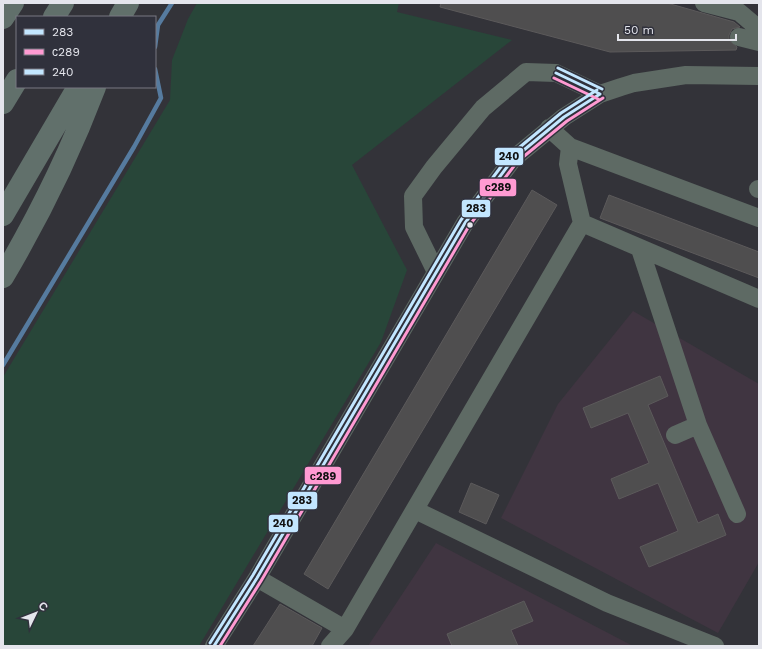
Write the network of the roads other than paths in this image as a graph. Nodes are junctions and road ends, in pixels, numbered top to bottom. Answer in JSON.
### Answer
{"nodes":[{"id":1,"x":13,"y":3,"type":"edge"},
{"id":2,"x":63,"y":3,"type":"edge"},
{"id":3,"x":128,"y":3,"type":"edge"},
{"id":4,"x":704,"y":3,"type":"edge"},
{"id":5,"x":55,"y":16,"type":"edge"},
{"id":6,"x":122,"y":16,"type":"edge"},
{"id":7,"x":3,"y":18,"type":"edge"},
{"id":8,"x":759,"y":30,"type":"edge"},
{"id":9,"x":739,"y":37,"type":"dead end"},
{"id":10,"x":759,"y":42,"type":"edge"},
{"id":11,"x":759,"y":76,"type":"edge"},
{"id":12,"x":16,"y":82,"type":"edge"},
{"id":13,"x":77,"y":88,"type":"edge"},
{"id":14,"x":95,"y":88,"type":"edge"},
{"id":15,"x":600,"y":94,"type":"junction"},
{"id":16,"x":3,"y":103,"type":"edge"},
{"id":17,"x":549,"y":128,"type":"junction"},
{"id":18,"x":570,"y":147,"type":"junction"},
{"id":19,"x":3,"y":215,"type":"edge"},
{"id":20,"x":759,"y":218,"type":"edge"},
{"id":21,"x":582,"y":223,"type":"junction"},
{"id":22,"x":640,"y":249,"type":"junction"},
{"id":23,"x":436,"y":272,"type":"junction"},
{"id":24,"x":3,"y":277,"type":"edge"},
{"id":25,"x":759,"y":299,"type":"edge"},
{"id":26,"x":698,"y":425,"type":"junction"},
{"id":27,"x":675,"y":435,"type":"dead end"},
{"id":28,"x":415,"y":510,"type":"junction"},
{"id":29,"x":737,"y":514,"type":"dead end"},
{"id":30,"x":257,"y":578,"type":"junction"},
{"id":31,"x":345,"y":629,"type":"junction"},
{"id":32,"x":214,"y":646,"type":"edge"},
{"id":33,"x":330,"y":646,"type":"edge"},
{"id":34,"x":715,"y":646,"type":"edge"}],
"edges":[{"from":1,"to":7,"type":"highway"},
{"from":2,"to":5,"type":"highway"},
{"from":3,"to":6,"type":"highway"},
{"from":4,"to":8,"type":"street"},
{"from":9,"to":10,"type":"street"},
{"from":11,"to":15,"type":"street"},
{"from":12,"to":16,"type":"highway"},
{"from":13,"to":19,"type":"highway"},
{"from":14,"to":24,"type":"highway"},
{"from":15,"to":17,"type":"street"},
{"from":15,"to":23,"type":"street"},
{"from":17,"to":18,"type":"street"},
{"from":17,"to":23,"type":"street"},
{"from":18,"to":20,"type":"street"},
{"from":18,"to":21,"type":"street"},
{"from":21,"to":22,"type":"street"},
{"from":21,"to":28,"type":"street"},
{"from":22,"to":25,"type":"street"},
{"from":22,"to":26,"type":"street"},
{"from":23,"to":30,"type":"street"},
{"from":26,"to":27,"type":"street"},
{"from":26,"to":29,"type":"street"},
{"from":28,"to":31,"type":"street"},
{"from":28,"to":34,"type":"street"},
{"from":30,"to":31,"type":"street"},
{"from":30,"to":32,"type":"street"},
{"from":31,"to":33,"type":"street"}]}
